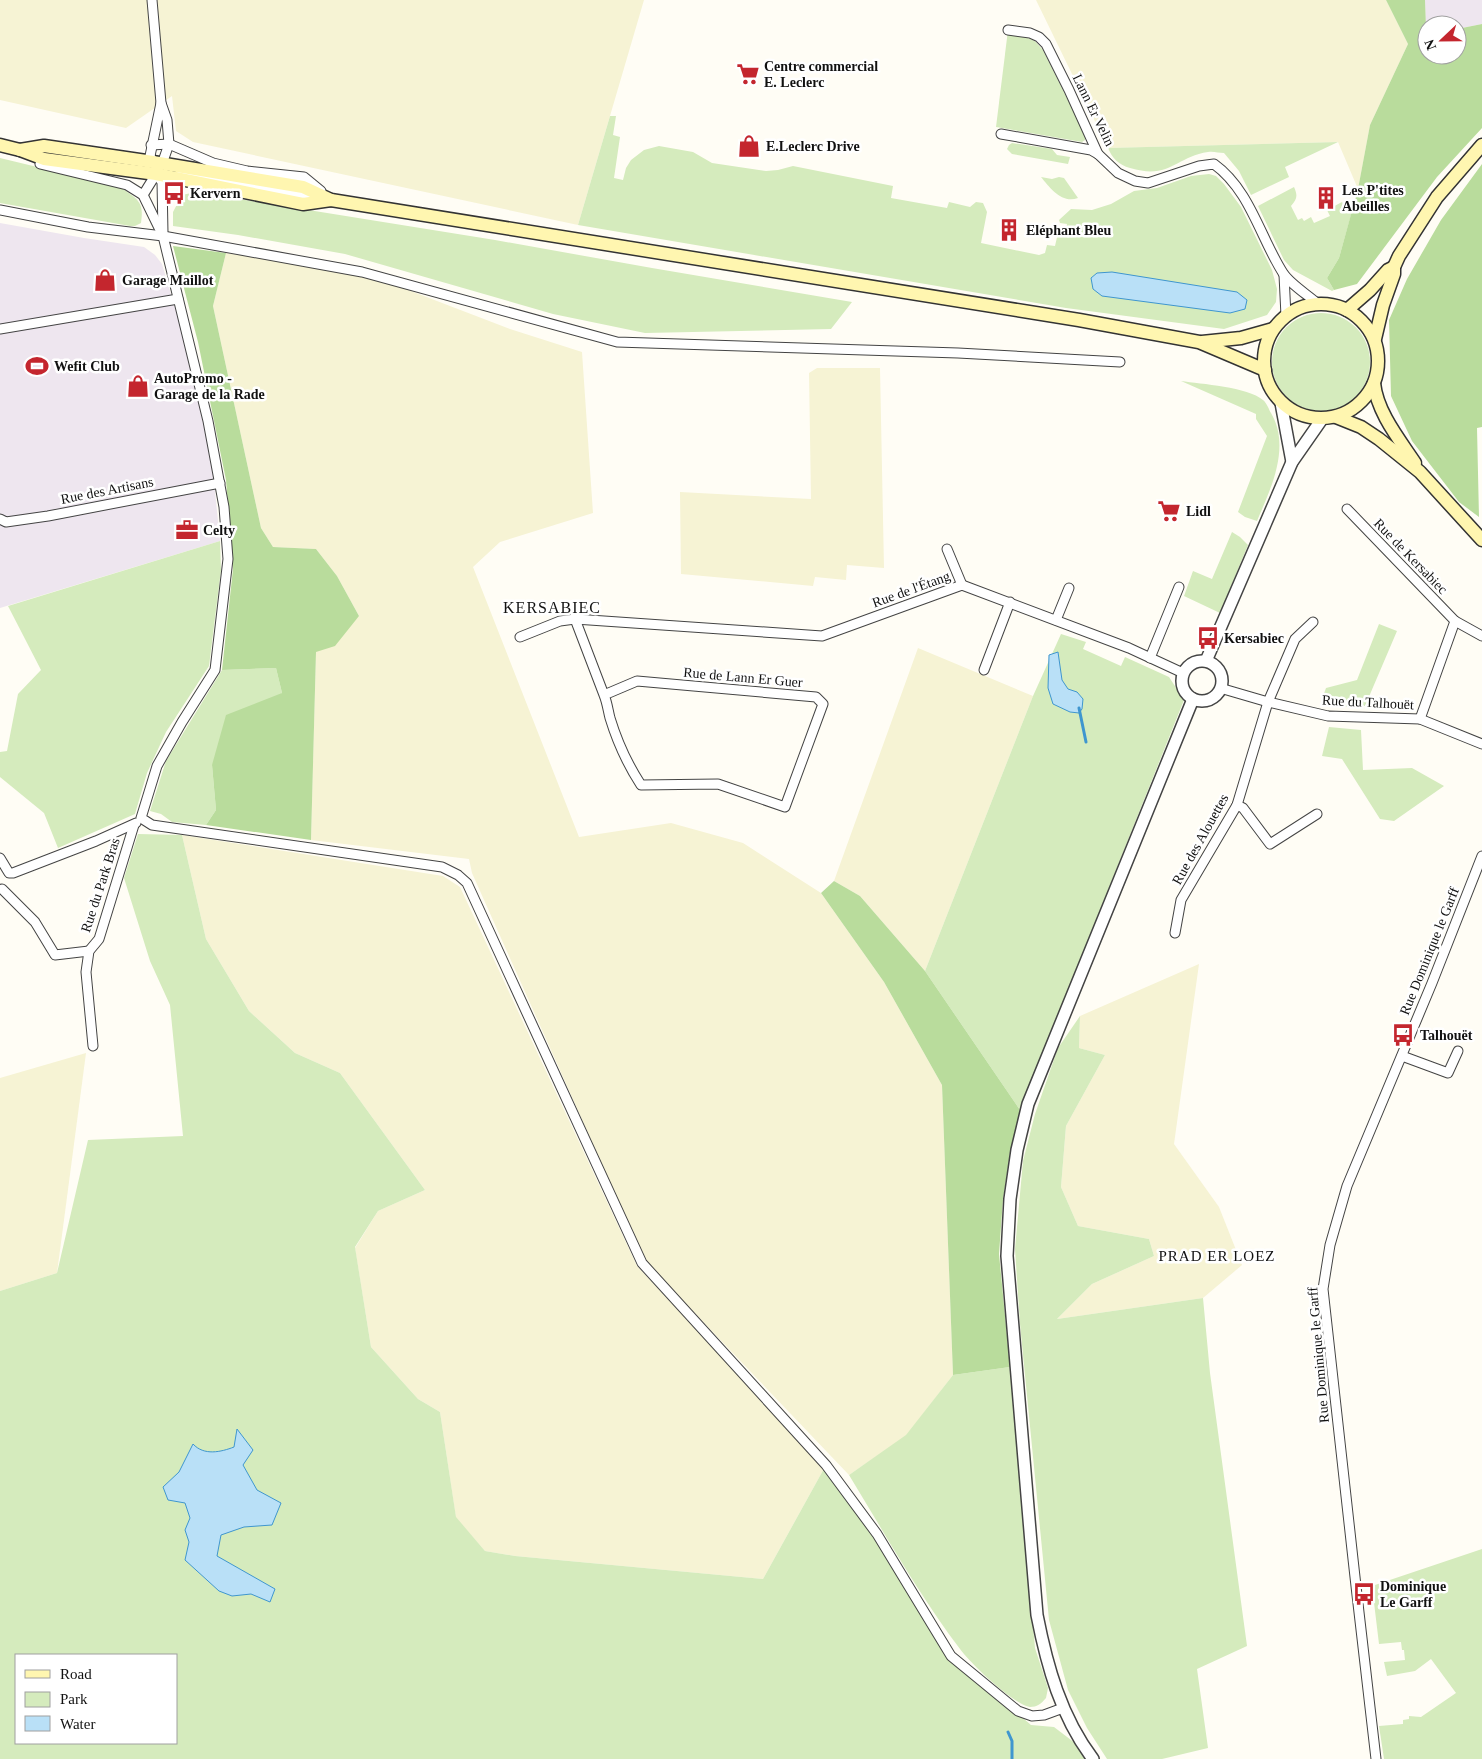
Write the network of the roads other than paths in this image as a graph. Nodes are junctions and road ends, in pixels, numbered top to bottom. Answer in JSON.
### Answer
{"nodes":[{"id":1,"x":152,"y":0,"type":"edge"},
{"id":2,"x":1008,"y":30,"type":"dead end"},
{"id":3,"x":161,"y":103,"type":"junction"},
{"id":4,"x":1000,"y":134,"type":"dead end"},
{"id":5,"x":169,"y":144,"type":"junction"},
{"id":6,"x":0,"y":145,"type":"edge"},
{"id":7,"x":151,"y":145,"type":"junction"},
{"id":8,"x":1482,"y":145,"type":"edge"},
{"id":9,"x":20,"y":150,"type":"junction"},
{"id":10,"x":1098,"y":154,"type":"junction"},
{"id":11,"x":157,"y":167,"type":"junction"},
{"id":12,"x":143,"y":195,"type":"junction"},
{"id":13,"x":331,"y":200,"type":"junction"},
{"id":14,"x":0,"y":210,"type":"edge"},
{"id":15,"x":162,"y":236,"type":"junction"},
{"id":16,"x":1394,"y":267,"type":"junction"},
{"id":17,"x":1284,"y":275,"type":"junction"},
{"id":18,"x":178,"y":299,"type":"junction"},
{"id":19,"x":1318,"y":304,"type":"junction"},
{"id":20,"x":1347,"y":310,"type":"junction"},
{"id":21,"x":1286,"y":316,"type":"junction"},
{"id":22,"x":0,"y":329,"type":"edge"},
{"id":23,"x":1273,"y":329,"type":"junction"},
{"id":24,"x":1374,"y":339,"type":"junction"},
{"id":25,"x":1199,"y":342,"type":"junction"},
{"id":26,"x":1120,"y":362,"type":"dead end"},
{"id":27,"x":1265,"y":370,"type":"junction"},
{"id":28,"x":1374,"y":383,"type":"junction"},
{"id":29,"x":1282,"y":402,"type":"junction"},
{"id":30,"x":1336,"y":417,"type":"junction"},
{"id":31,"x":1322,"y":419,"type":"junction"},
{"id":32,"x":1292,"y":462,"type":"junction"},
{"id":33,"x":1420,"y":472,"type":"junction"},
{"id":34,"x":220,"y":483,"type":"junction"},
{"id":35,"x":1347,"y":509,"type":"dead end"},
{"id":36,"x":0,"y":519,"type":"edge"},
{"id":37,"x":1482,"y":540,"type":"edge"},
{"id":38,"x":947,"y":549,"type":"dead end"},
{"id":39,"x":962,"y":585,"type":"junction"},
{"id":40,"x":1179,"y":587,"type":"dead end"},
{"id":41,"x":1069,"y":588,"type":"dead end"},
{"id":42,"x":1010,"y":602,"type":"junction"},
{"id":43,"x":575,"y":619,"type":"junction"},
{"id":44,"x":1056,"y":620,"type":"junction"},
{"id":45,"x":1313,"y":622,"type":"dead end"},
{"id":46,"x":1455,"y":622,"type":"junction"},
{"id":47,"x":1482,"y":636,"type":"edge"},
{"id":48,"x":520,"y":637,"type":"dead end"},
{"id":49,"x":1150,"y":658,"type":"junction"},
{"id":50,"x":1206,"y":661,"type":"junction"},
{"id":51,"x":984,"y":670,"type":"dead end"},
{"id":52,"x":1183,"y":673,"type":"junction"},
{"id":53,"x":1220,"y":688,"type":"junction"},
{"id":54,"x":604,"y":695,"type":"junction"},
{"id":55,"x":1193,"y":699,"type":"junction"},
{"id":56,"x":1268,"y":702,"type":"junction"},
{"id":57,"x":1420,"y":719,"type":"junction"},
{"id":58,"x":1482,"y":744,"type":"edge"},
{"id":59,"x":1237,"y":805,"type":"junction"},
{"id":60,"x":1317,"y":814,"type":"dead end"},
{"id":61,"x":141,"y":818,"type":"junction"},
{"id":62,"x":134,"y":825,"type":"junction"},
{"id":63,"x":1482,"y":856,"type":"edge"},
{"id":64,"x":0,"y":858,"type":"edge"},
{"id":65,"x":9,"y":873,"type":"junction"},
{"id":66,"x":1,"y":889,"type":"edge"},
{"id":67,"x":1175,"y":933,"type":"dead end"},
{"id":68,"x":89,"y":951,"type":"junction"},
{"id":69,"x":93,"y":1046,"type":"dead end"},
{"id":70,"x":1458,"y":1051,"type":"dead end"},
{"id":71,"x":1402,"y":1056,"type":"junction"},
{"id":72,"x":1062,"y":1708,"type":"junction"},
{"id":73,"x":1093,"y":1759,"type":"edge"},
{"id":74,"x":1376,"y":1759,"type":"edge"}],
"edges":[{"from":1,"to":3,"type":"street"},
{"from":2,"to":10,"type":"street","name":"Lann Er Velin"},
{"from":3,"to":5,"type":"street"},
{"from":3,"to":7,"type":"street"},
{"from":4,"to":10,"type":"street"},
{"from":5,"to":7,"type":"street"},
{"from":5,"to":11,"type":"street"},
{"from":5,"to":13,"type":"street"},
{"from":6,"to":9,"type":"main road"},
{"from":7,"to":11,"type":"street"},
{"from":8,"to":16,"type":"main road"},
{"from":9,"to":11,"type":"main road"},
{"from":9,"to":12,"type":"street"},
{"from":10,"to":17,"type":"street","name":"Lann Er Velin"},
{"from":11,"to":12,"type":"street"},
{"from":11,"to":13,"type":"main road"},
{"from":11,"to":15,"type":"street"},
{"from":12,"to":15,"type":"street"},
{"from":13,"to":25,"type":"main road"},
{"from":14,"to":15,"type":"street"},
{"from":15,"to":18,"type":"street"},
{"from":15,"to":26,"type":"street"},
{"from":16,"to":20,"type":"main road"},
{"from":16,"to":24,"type":"main road"},
{"from":17,"to":19,"type":"street"},
{"from":17,"to":21,"type":"street"},
{"from":18,"to":22,"type":"street"},
{"from":18,"to":34,"type":"street"},
{"from":19,"to":20,"type":"main road"},
{"from":19,"to":21,"type":"main road"},
{"from":20,"to":24,"type":"main road"},
{"from":21,"to":23,"type":"main road"},
{"from":23,"to":25,"type":"main road"},
{"from":23,"to":27,"type":"main road"},
{"from":24,"to":28,"type":"main road"},
{"from":25,"to":27,"type":"main road"},
{"from":27,"to":29,"type":"main road"},
{"from":28,"to":30,"type":"main road"},
{"from":28,"to":33,"type":"main road"},
{"from":29,"to":31,"type":"main road"},
{"from":29,"to":32,"type":"street"},
{"from":30,"to":31,"type":"main road"},
{"from":30,"to":33,"type":"main road"},
{"from":31,"to":32,"type":"street"},
{"from":32,"to":50,"type":"street"},
{"from":33,"to":37,"type":"main road"},
{"from":34,"to":36,"type":"street","name":"Rue des Artisans"},
{"from":34,"to":61,"type":"street"},
{"from":35,"to":46,"type":"street","name":"Rue de Kersabiec"},
{"from":38,"to":39,"type":"street"},
{"from":39,"to":42,"type":"street","name":"Rue de l'Étang"},
{"from":39,"to":43,"type":"street","name":"Rue de l'Étang"},
{"from":40,"to":49,"type":"street"},
{"from":41,"to":44,"type":"street"},
{"from":42,"to":44,"type":"street","name":"Rue de l'Étang"},
{"from":42,"to":51,"type":"street"},
{"from":43,"to":48,"type":"street"},
{"from":43,"to":54,"type":"street","name":"Rue de Lann Er Guer"},
{"from":44,"to":49,"type":"street","name":"Rue de l'Étang"},
{"from":45,"to":56,"type":"street","name":"Rue des Alouettes"},
{"from":46,"to":47,"type":"street","name":"Rue de Kersabiec"},
{"from":46,"to":57,"type":"street"},
{"from":49,"to":52,"type":"street","name":"Rue de l'Étang"},
{"from":50,"to":52,"type":"street"},
{"from":50,"to":53,"type":"street"},
{"from":52,"to":55,"type":"street"},
{"from":53,"to":55,"type":"street"},
{"from":53,"to":56,"type":"street","name":"Rue du Talhouët"},
{"from":54,"to":54,"type":"street","name":"Rue de Lann Er Guer"},
{"from":55,"to":72,"type":"street"},
{"from":56,"to":57,"type":"street","name":"Rue du Talhouët"},
{"from":56,"to":59,"type":"street","name":"Rue des Alouettes"},
{"from":57,"to":58,"type":"street","name":"Rue du Talhouët"},
{"from":59,"to":60,"type":"street"},
{"from":59,"to":67,"type":"street","name":"Rue des Alouettes"},
{"from":61,"to":62,"type":"street","name":"Rue du Park Bras"},
{"from":61,"to":72,"type":"street"},
{"from":62,"to":65,"type":"street","name":"Rue du Park Bras"},
{"from":62,"to":68,"type":"street","name":"Rue du Park Bras"},
{"from":63,"to":71,"type":"street","name":"Rue Dominique le Garff"},
{"from":64,"to":65,"type":"street"},
{"from":65,"to":66,"type":"street","name":"Rue du Park Bras"},
{"from":66,"to":68,"type":"street","name":"Rue du Park Bras"},
{"from":68,"to":69,"type":"street","name":"Rue du Park Bras"},
{"from":70,"to":71,"type":"street"},
{"from":71,"to":74,"type":"street","name":"Rue Dominique le Garff"},
{"from":72,"to":73,"type":"street"}]}
